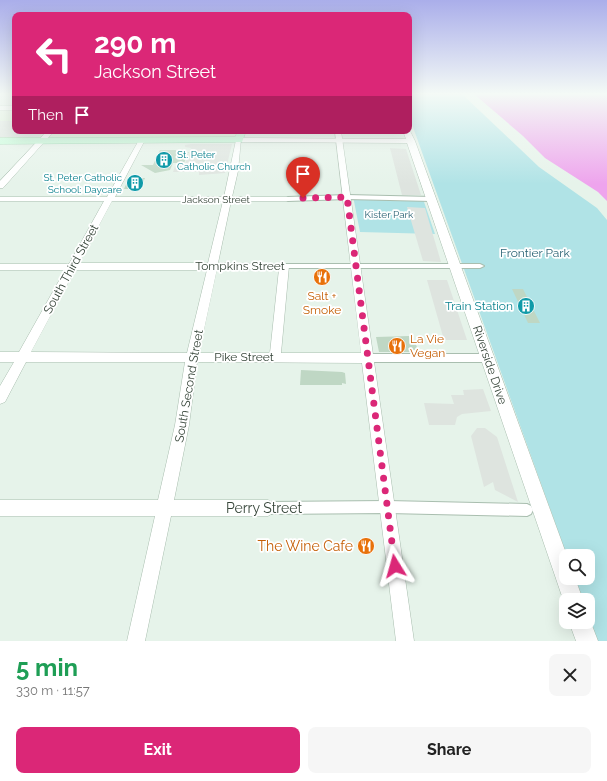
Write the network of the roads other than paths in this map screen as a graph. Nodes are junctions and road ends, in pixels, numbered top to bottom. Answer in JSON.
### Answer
{"nodes":[{"id":1,"x":48,"y":134,"type":"edge"},
{"id":2,"x":338,"y":134,"type":"edge"},
{"id":3,"x":240,"y":136,"type":"edge"},
{"id":4,"x":409,"y":136,"type":"edge"},
{"id":5,"x":142,"y":140,"type":"junction"},
{"id":6,"x":0,"y":141,"type":"edge"},
{"id":7,"x":42,"y":141,"type":"junction"},
{"id":8,"x":339,"y":141,"type":"junction"},
{"id":9,"x":0,"y":186,"type":"edge"},
{"id":10,"x":347,"y":197,"type":"junction"},
{"id":11,"x":288,"y":198,"type":"joint"},
{"id":12,"x":0,"y":199,"type":"edge"},
{"id":13,"x":110,"y":199,"type":"junction"},
{"id":14,"x":228,"y":199,"type":"junction"},
{"id":15,"x":432,"y":199,"type":"junction"},
{"id":16,"x":213,"y":266,"type":"junction"},
{"id":17,"x":284,"y":266,"type":"junction"},
{"id":18,"x":355,"y":266,"type":"junction"},
{"id":19,"x":455,"y":266,"type":"junction"},
{"id":20,"x":480,"y":266,"type":"dead end"},
{"id":21,"x":0,"y":267,"type":"edge"},
{"id":22,"x":73,"y":267,"type":"junction"},
{"id":23,"x":0,"y":357,"type":"edge"},
{"id":24,"x":23,"y":357,"type":"junction"},
{"id":25,"x":192,"y":357,"type":"junction"},
{"id":26,"x":275,"y":358,"type":"junction"},
{"id":27,"x":368,"y":358,"type":"junction"},
{"id":28,"x":488,"y":358,"type":"junction"},
{"id":29,"x":0,"y":398,"type":"edge"},
{"id":30,"x":388,"y":507,"type":"junction"},
{"id":31,"x":0,"y":508,"type":"edge"},
{"id":32,"x":164,"y":508,"type":"junction"},
{"id":33,"x":268,"y":508,"type":"joint"},
{"id":34,"x":527,"y":510,"type":"dead end"},
{"id":35,"x":571,"y":593,"type":"edge"},
{"id":36,"x":583,"y":629,"type":"edge"},
{"id":37,"x":136,"y":641,"type":"edge"},
{"id":38,"x":405,"y":641,"type":"edge"},
{"id":39,"x":587,"y":641,"type":"edge"}],
"edges":[{"from":1,"to":7,"type":"street"},
{"from":2,"to":8,"type":"street"},
{"from":3,"to":5,"type":"main road"},
{"from":3,"to":8,"type":"street"},
{"from":3,"to":14,"type":"street","name":"South Second Street"},
{"from":4,"to":8,"type":"street"},
{"from":4,"to":15,"type":"street","name":"Riverside Drive"},
{"from":5,"to":7,"type":"main road"},
{"from":5,"to":13,"type":"street","name":"South Third Street"},
{"from":6,"to":7,"type":"main road"},
{"from":7,"to":9,"type":"street"},
{"from":8,"to":10,"type":"street"},
{"from":10,"to":11,"type":"street","name":"Jackson Street"},
{"from":10,"to":15,"type":"street","name":"Jackson Street"},
{"from":10,"to":18,"type":"street"},
{"from":11,"to":14,"type":"street","name":"Jackson Street"},
{"from":12,"to":13,"type":"street","name":"Jackson Street"},
{"from":13,"to":14,"type":"street","name":"Jackson Street"},
{"from":13,"to":22,"type":"street","name":"South Third Street"},
{"from":14,"to":16,"type":"street","name":"South Second Street"},
{"from":15,"to":19,"type":"street","name":"Riverside Drive"},
{"from":16,"to":17,"type":"street","name":"Tompkins Street"},
{"from":16,"to":22,"type":"street","name":"Tompkins Street"},
{"from":16,"to":25,"type":"street","name":"South Second Street"},
{"from":17,"to":18,"type":"street","name":"Tompkins Street"},
{"from":17,"to":26,"type":"street"},
{"from":18,"to":19,"type":"street","name":"Tompkins Street"},
{"from":18,"to":27,"type":"street"},
{"from":19,"to":20,"type":"street","name":"Tompkins Street"},
{"from":19,"to":28,"type":"street","name":"Riverside Drive"},
{"from":21,"to":22,"type":"street","name":"Tompkins Street"},
{"from":22,"to":24,"type":"street","name":"South Third Street"},
{"from":23,"to":24,"type":"street","name":"Pike Street"},
{"from":24,"to":25,"type":"street","name":"Pike Street"},
{"from":24,"to":29,"type":"street","name":"South Third Street"},
{"from":25,"to":26,"type":"street","name":"Pike Street"},
{"from":25,"to":32,"type":"street","name":"South Second Street"},
{"from":26,"to":27,"type":"street","name":"Pike Street"},
{"from":27,"to":28,"type":"street","name":"Pike Street"},
{"from":27,"to":30,"type":"street"},
{"from":28,"to":35,"type":"street","name":"Riverside Drive"},
{"from":30,"to":33,"type":"street","name":"Perry Street"},
{"from":30,"to":34,"type":"street","name":"Perry Street"},
{"from":30,"to":38,"type":"street"},
{"from":31,"to":32,"type":"street","name":"Perry Street"},
{"from":32,"to":33,"type":"street","name":"Perry Street"},
{"from":32,"to":37,"type":"street","name":"South Second Street"},
{"from":36,"to":39,"type":"street"}]}
